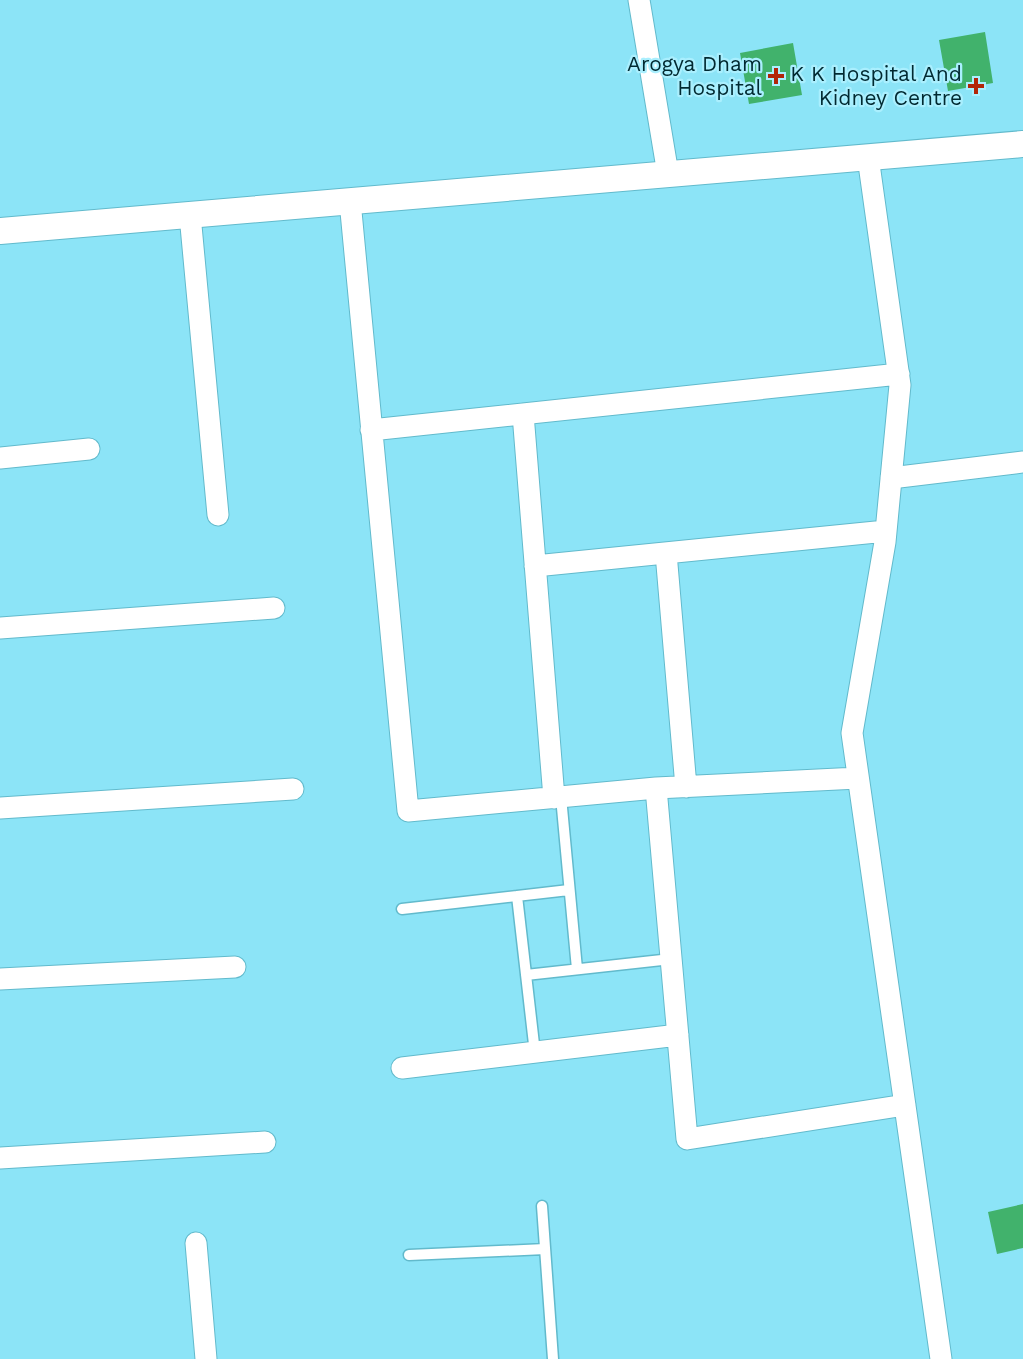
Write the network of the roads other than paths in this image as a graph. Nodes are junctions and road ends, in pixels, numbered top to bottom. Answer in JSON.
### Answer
{"nodes":[{"id":1,"x":639,"y":0,"type":"edge"},
{"id":2,"x":1023,"y":144,"type":"edge"},
{"id":3,"x":868,"y":157,"type":"junction"},
{"id":4,"x":668,"y":174,"type":"junction"},
{"id":5,"x":350,"y":201,"type":"junction"},
{"id":6,"x":190,"y":215,"type":"junction"},
{"id":7,"x":0,"y":231,"type":"edge"},
{"id":8,"x":899,"y":374,"type":"junction"},
{"id":9,"x":523,"y":414,"type":"junction"},
{"id":10,"x":371,"y":430,"type":"junction"},
{"id":11,"x":89,"y":449,"type":"dead end"},
{"id":12,"x":0,"y":458,"type":"edge"},
{"id":13,"x":1023,"y":462,"type":"edge"},
{"id":14,"x":891,"y":478,"type":"junction"},
{"id":15,"x":218,"y":515,"type":"dead end"},
{"id":16,"x":886,"y":531,"type":"junction"},
{"id":17,"x":666,"y":553,"type":"junction"},
{"id":18,"x":535,"y":566,"type":"junction"},
{"id":19,"x":274,"y":608,"type":"dead end"},
{"id":20,"x":0,"y":628,"type":"edge"},
{"id":21,"x":858,"y":778,"type":"junction"},
{"id":22,"x":686,"y":787,"type":"junction"},
{"id":23,"x":656,"y":788,"type":"junction"},
{"id":24,"x":293,"y":789,"type":"dead end"},
{"id":25,"x":558,"y":797,"type":"junction"},
{"id":26,"x":0,"y":808,"type":"edge"},
{"id":27,"x":569,"y":891,"type":"junction"},
{"id":28,"x":517,"y":896,"type":"junction"},
{"id":29,"x":402,"y":909,"type":"dead end"},
{"id":30,"x":671,"y":959,"type":"junction"},
{"id":31,"x":235,"y":967,"type":"dead end"},
{"id":32,"x":577,"y":969,"type":"junction"},
{"id":33,"x":526,"y":975,"type":"junction"},
{"id":34,"x":0,"y":979,"type":"edge"},
{"id":35,"x":678,"y":1035,"type":"junction"},
{"id":36,"x":535,"y":1053,"type":"junction"},
{"id":37,"x":402,"y":1068,"type":"dead end"},
{"id":38,"x":905,"y":1105,"type":"junction"},
{"id":39,"x":265,"y":1142,"type":"dead end"},
{"id":40,"x":0,"y":1158,"type":"edge"},
{"id":41,"x":542,"y":1206,"type":"dead end"},
{"id":42,"x":196,"y":1242,"type":"dead end"},
{"id":43,"x":546,"y":1249,"type":"junction"},
{"id":44,"x":409,"y":1255,"type":"dead end"},
{"id":45,"x":206,"y":1359,"type":"edge"},
{"id":46,"x":553,"y":1359,"type":"edge"},
{"id":47,"x":941,"y":1359,"type":"edge"}],
"edges":[{"from":1,"to":4,"type":"street"},
{"from":2,"to":3,"type":"street"},
{"from":3,"to":4,"type":"street"},
{"from":3,"to":8,"type":"street"},
{"from":4,"to":5,"type":"street"},
{"from":5,"to":6,"type":"street"},
{"from":5,"to":10,"type":"street"},
{"from":6,"to":7,"type":"street"},
{"from":6,"to":15,"type":"street"},
{"from":8,"to":9,"type":"street"},
{"from":8,"to":14,"type":"street"},
{"from":9,"to":10,"type":"street"},
{"from":9,"to":18,"type":"street"},
{"from":10,"to":25,"type":"street"},
{"from":11,"to":12,"type":"street"},
{"from":13,"to":14,"type":"street"},
{"from":14,"to":16,"type":"street"},
{"from":16,"to":17,"type":"street"},
{"from":16,"to":21,"type":"street"},
{"from":17,"to":18,"type":"street"},
{"from":17,"to":22,"type":"street"},
{"from":18,"to":25,"type":"street"},
{"from":19,"to":20,"type":"street"},
{"from":21,"to":22,"type":"street"},
{"from":21,"to":38,"type":"street"},
{"from":22,"to":23,"type":"street"},
{"from":23,"to":25,"type":"street"},
{"from":23,"to":30,"type":"street"},
{"from":24,"to":26,"type":"street"},
{"from":25,"to":27,"type":"lane"},
{"from":27,"to":28,"type":"lane"},
{"from":27,"to":32,"type":"lane"},
{"from":28,"to":29,"type":"lane"},
{"from":28,"to":33,"type":"lane"},
{"from":30,"to":32,"type":"lane"},
{"from":30,"to":35,"type":"street"},
{"from":31,"to":34,"type":"street"},
{"from":32,"to":33,"type":"lane"},
{"from":33,"to":36,"type":"lane"},
{"from":35,"to":36,"type":"street"},
{"from":35,"to":38,"type":"street"},
{"from":36,"to":37,"type":"street"},
{"from":38,"to":47,"type":"street"},
{"from":39,"to":40,"type":"street"},
{"from":41,"to":43,"type":"lane"},
{"from":42,"to":45,"type":"street"},
{"from":43,"to":44,"type":"lane"},
{"from":43,"to":46,"type":"lane"}]}
